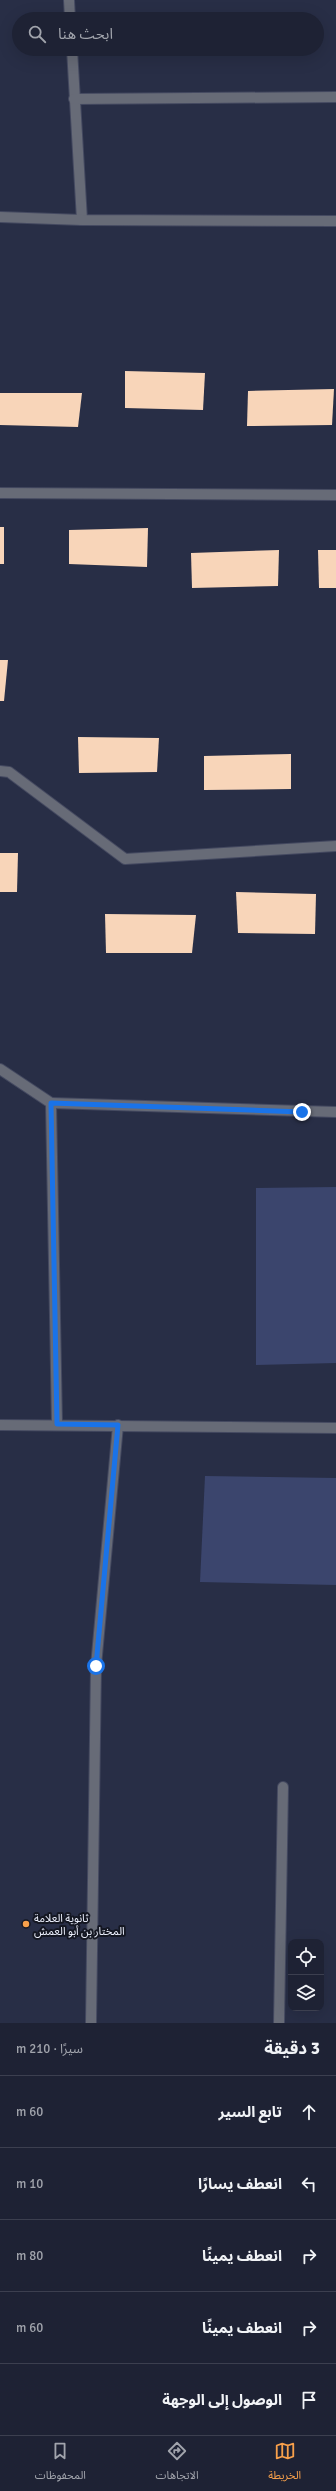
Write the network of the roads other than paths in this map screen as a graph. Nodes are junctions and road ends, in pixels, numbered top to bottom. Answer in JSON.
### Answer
{"nodes":[{"id":1,"x":69,"y":0,"type":"edge"},
{"id":2,"x":70,"y":12,"type":"edge"},
{"id":3,"x":72,"y":56,"type":"edge"},
{"id":4,"x":336,"y":98,"type":"edge"},
{"id":5,"x":74,"y":99,"type":"junction"},
{"id":6,"x":0,"y":217,"type":"edge"},
{"id":7,"x":82,"y":220,"type":"junction"},
{"id":8,"x":336,"y":221,"type":"edge"},
{"id":9,"x":0,"y":493,"type":"edge"},
{"id":10,"x":336,"y":495,"type":"edge"},
{"id":11,"x":0,"y":771,"type":"edge"},
{"id":12,"x":336,"y":846,"type":"edge"},
{"id":13,"x":0,"y":1069,"type":"edge"},
{"id":14,"x":51,"y":1103,"type":"junction"},
{"id":15,"x":336,"y":1112,"type":"edge"},
{"id":16,"x":57,"y":1424,"type":"junction"},
{"id":17,"x":0,"y":1425,"type":"edge"},
{"id":18,"x":118,"y":1425,"type":"junction"},
{"id":19,"x":336,"y":1428,"type":"edge"},
{"id":20,"x":283,"y":1787,"type":"dead end"},
{"id":21,"x":90,"y":2023,"type":"edge"},
{"id":22,"x":279,"y":2023,"type":"edge"}],
"edges":[{"from":1,"to":2,"type":"street"},
{"from":3,"to":5,"type":"street"},
{"from":4,"to":5,"type":"street"},
{"from":5,"to":7,"type":"street"},
{"from":6,"to":7,"type":"street"},
{"from":7,"to":8,"type":"street"},
{"from":9,"to":10,"type":"street"},
{"from":11,"to":12,"type":"street"},
{"from":13,"to":14,"type":"street"},
{"from":14,"to":15,"type":"street"},
{"from":14,"to":16,"type":"street"},
{"from":16,"to":17,"type":"street"},
{"from":16,"to":18,"type":"street"},
{"from":18,"to":19,"type":"street"},
{"from":18,"to":21,"type":"street"},
{"from":20,"to":22,"type":"street"}]}
